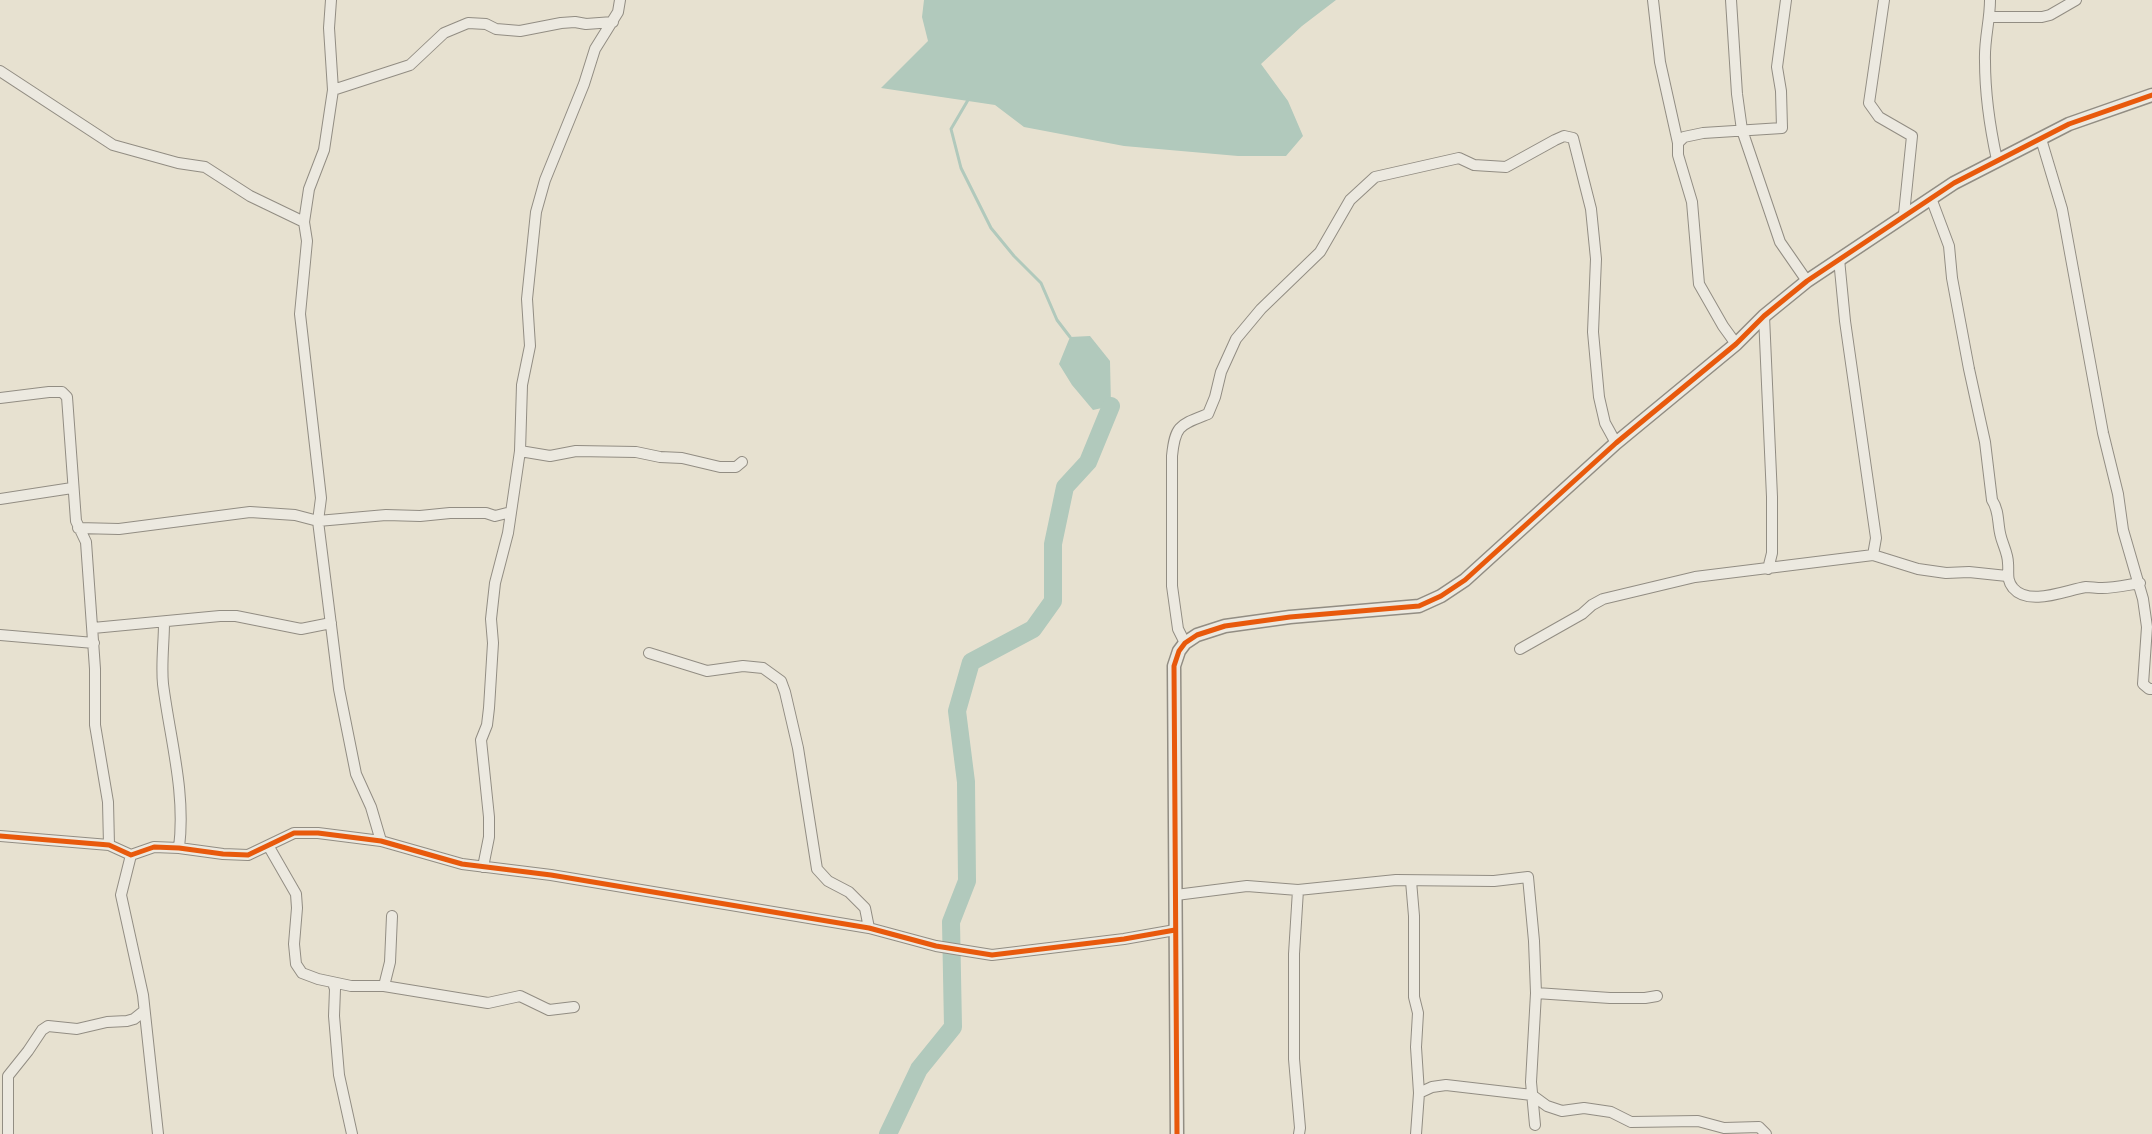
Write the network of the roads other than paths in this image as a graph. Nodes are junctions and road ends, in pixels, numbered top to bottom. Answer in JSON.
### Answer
{"nodes":[{"id":1,"x":331,"y":0,"type":"edge"},
{"id":2,"x":620,"y":0,"type":"edge"},
{"id":3,"x":1653,"y":0,"type":"edge"},
{"id":4,"x":1731,"y":0,"type":"edge"},
{"id":5,"x":1786,"y":0,"type":"edge"},
{"id":6,"x":1884,"y":0,"type":"edge"},
{"id":7,"x":1990,"y":0,"type":"edge"},
{"id":8,"x":2076,"y":0,"type":"edge"},
{"id":9,"x":1990,"y":17,"type":"junction"},
{"id":10,"x":613,"y":22,"type":"junction"},
{"id":11,"x":0,"y":71,"type":"edge"},
{"id":12,"x":333,"y":90,"type":"junction"},
{"id":13,"x":2152,"y":97,"type":"edge"},
{"id":14,"x":1742,"y":130,"type":"junction"},
{"id":15,"x":2041,"y":139,"type":"junction"},
{"id":16,"x":1678,"y":143,"type":"junction"},
{"id":17,"x":1997,"y":160,"type":"junction"},
{"id":18,"x":1931,"y":198,"type":"junction"},
{"id":19,"x":1904,"y":214,"type":"junction"},
{"id":20,"x":304,"y":222,"type":"junction"},
{"id":21,"x":1840,"y":259,"type":"junction"},
{"id":22,"x":1807,"y":281,"type":"junction"},
{"id":23,"x":1764,"y":316,"type":"junction"},
{"id":24,"x":1736,"y":344,"type":"junction"},
{"id":25,"x":0,"y":398,"type":"edge"},
{"id":26,"x":1616,"y":443,"type":"junction"},
{"id":27,"x":520,"y":451,"type":"junction"},
{"id":28,"x":742,"y":462,"type":"dead end"},
{"id":29,"x":72,"y":488,"type":"junction"},
{"id":30,"x":0,"y":499,"type":"edge"},
{"id":31,"x":511,"y":512,"type":"junction"},
{"id":32,"x":318,"y":521,"type":"junction"},
{"id":33,"x":78,"y":528,"type":"junction"},
{"id":34,"x":1873,"y":555,"type":"junction"},
{"id":35,"x":1768,"y":569,"type":"junction"},
{"id":36,"x":2007,"y":576,"type":"junction"},
{"id":37,"x":2140,"y":584,"type":"junction"},
{"id":38,"x":164,"y":622,"type":"junction"},
{"id":39,"x":331,"y":623,"type":"junction"},
{"id":40,"x":93,"y":628,"type":"junction"},
{"id":41,"x":0,"y":635,"type":"edge"},
{"id":42,"x":94,"y":643,"type":"junction"},
{"id":43,"x":1185,"y":644,"type":"junction"},
{"id":44,"x":1520,"y":650,"type":"dead end"},
{"id":45,"x":649,"y":653,"type":"dead end"},
{"id":46,"x":2152,"y":689,"type":"edge"},
{"id":47,"x":0,"y":836,"type":"edge"},
{"id":48,"x":381,"y":840,"type":"junction"},
{"id":49,"x":109,"y":845,"type":"junction"},
{"id":50,"x":269,"y":847,"type":"junction"},
{"id":51,"x":179,"y":848,"type":"junction"},
{"id":52,"x":131,"y":855,"type":"junction"},
{"id":53,"x":483,"y":867,"type":"junction"},
{"id":54,"x":1411,"y":882,"type":"junction"},
{"id":55,"x":1298,"y":890,"type":"junction"},
{"id":56,"x":1176,"y":895,"type":"junction"},
{"id":57,"x":392,"y":916,"type":"dead end"},
{"id":58,"x":869,"y":928,"type":"junction"},
{"id":59,"x":1175,"y":930,"type":"junction"},
{"id":60,"x":333,"y":983,"type":"junction"},
{"id":61,"x":384,"y":986,"type":"junction"},
{"id":62,"x":1536,"y":993,"type":"junction"},
{"id":63,"x":1657,"y":996,"type":"dead end"},
{"id":64,"x":574,"y":1007,"type":"dead end"},
{"id":65,"x":144,"y":1011,"type":"junction"},
{"id":66,"x":1419,"y":1092,"type":"junction"},
{"id":67,"x":1532,"y":1095,"type":"junction"},
{"id":68,"x":1535,"y":1125,"type":"dead end"},
{"id":69,"x":8,"y":1134,"type":"edge"},
{"id":70,"x":158,"y":1134,"type":"edge"},
{"id":71,"x":352,"y":1134,"type":"edge"},
{"id":72,"x":1178,"y":1134,"type":"edge"},
{"id":73,"x":1299,"y":1134,"type":"edge"},
{"id":74,"x":1416,"y":1134,"type":"edge"},
{"id":75,"x":1766,"y":1134,"type":"edge"}],
"edges":[{"from":1,"to":12,"type":"street"},
{"from":2,"to":10,"type":"street"},
{"from":3,"to":16,"type":"street"},
{"from":4,"to":14,"type":"street"},
{"from":5,"to":14,"type":"street"},
{"from":6,"to":19,"type":"street"},
{"from":7,"to":9,"type":"street"},
{"from":8,"to":9,"type":"street"},
{"from":9,"to":17,"type":"street"},
{"from":10,"to":12,"type":"street"},
{"from":10,"to":27,"type":"street"},
{"from":11,"to":20,"type":"street"},
{"from":12,"to":20,"type":"street"},
{"from":13,"to":15,"type":"street"},
{"from":14,"to":16,"type":"street"},
{"from":14,"to":22,"type":"street"},
{"from":15,"to":17,"type":"street"},
{"from":15,"to":37,"type":"street"},
{"from":16,"to":24,"type":"street"},
{"from":17,"to":18,"type":"street"},
{"from":18,"to":19,"type":"street"},
{"from":18,"to":36,"type":"street"},
{"from":19,"to":21,"type":"street"},
{"from":20,"to":32,"type":"street"},
{"from":21,"to":22,"type":"street"},
{"from":21,"to":34,"type":"street"},
{"from":22,"to":23,"type":"street"},
{"from":23,"to":24,"type":"street"},
{"from":23,"to":35,"type":"street"},
{"from":24,"to":26,"type":"street"},
{"from":25,"to":29,"type":"street"},
{"from":26,"to":43,"type":"street"},
{"from":26,"to":43,"type":"street"},
{"from":27,"to":28,"type":"street"},
{"from":27,"to":31,"type":"street"},
{"from":29,"to":30,"type":"street"},
{"from":29,"to":33,"type":"street"},
{"from":31,"to":32,"type":"street"},
{"from":31,"to":53,"type":"street"},
{"from":32,"to":33,"type":"street"},
{"from":32,"to":39,"type":"street"},
{"from":33,"to":40,"type":"street"},
{"from":34,"to":35,"type":"street"},
{"from":34,"to":36,"type":"street"},
{"from":35,"to":44,"type":"street"},
{"from":36,"to":37,"type":"street"},
{"from":37,"to":46,"type":"street"},
{"from":38,"to":39,"type":"street"},
{"from":38,"to":40,"type":"street"},
{"from":38,"to":51,"type":"street"},
{"from":39,"to":48,"type":"street"},
{"from":40,"to":42,"type":"street"},
{"from":41,"to":42,"type":"street"},
{"from":42,"to":49,"type":"street"},
{"from":43,"to":56,"type":"street"},
{"from":45,"to":58,"type":"street"},
{"from":47,"to":49,"type":"street"},
{"from":48,"to":50,"type":"street"},
{"from":48,"to":53,"type":"street"},
{"from":49,"to":52,"type":"street"},
{"from":50,"to":51,"type":"street"},
{"from":50,"to":60,"type":"street"},
{"from":51,"to":52,"type":"street"},
{"from":52,"to":65,"type":"street"},
{"from":53,"to":58,"type":"street"},
{"from":54,"to":55,"type":"street"},
{"from":54,"to":62,"type":"street"},
{"from":54,"to":66,"type":"street"},
{"from":55,"to":56,"type":"street"},
{"from":55,"to":73,"type":"street"},
{"from":56,"to":59,"type":"street"},
{"from":57,"to":61,"type":"street"},
{"from":58,"to":59,"type":"street"},
{"from":59,"to":72,"type":"street"},
{"from":60,"to":61,"type":"street"},
{"from":60,"to":71,"type":"street"},
{"from":61,"to":64,"type":"street"},
{"from":62,"to":63,"type":"street"},
{"from":62,"to":67,"type":"street"},
{"from":65,"to":69,"type":"street"},
{"from":65,"to":70,"type":"street"},
{"from":66,"to":67,"type":"street"},
{"from":66,"to":74,"type":"street"},
{"from":67,"to":68,"type":"street"},
{"from":67,"to":75,"type":"street"}]}
